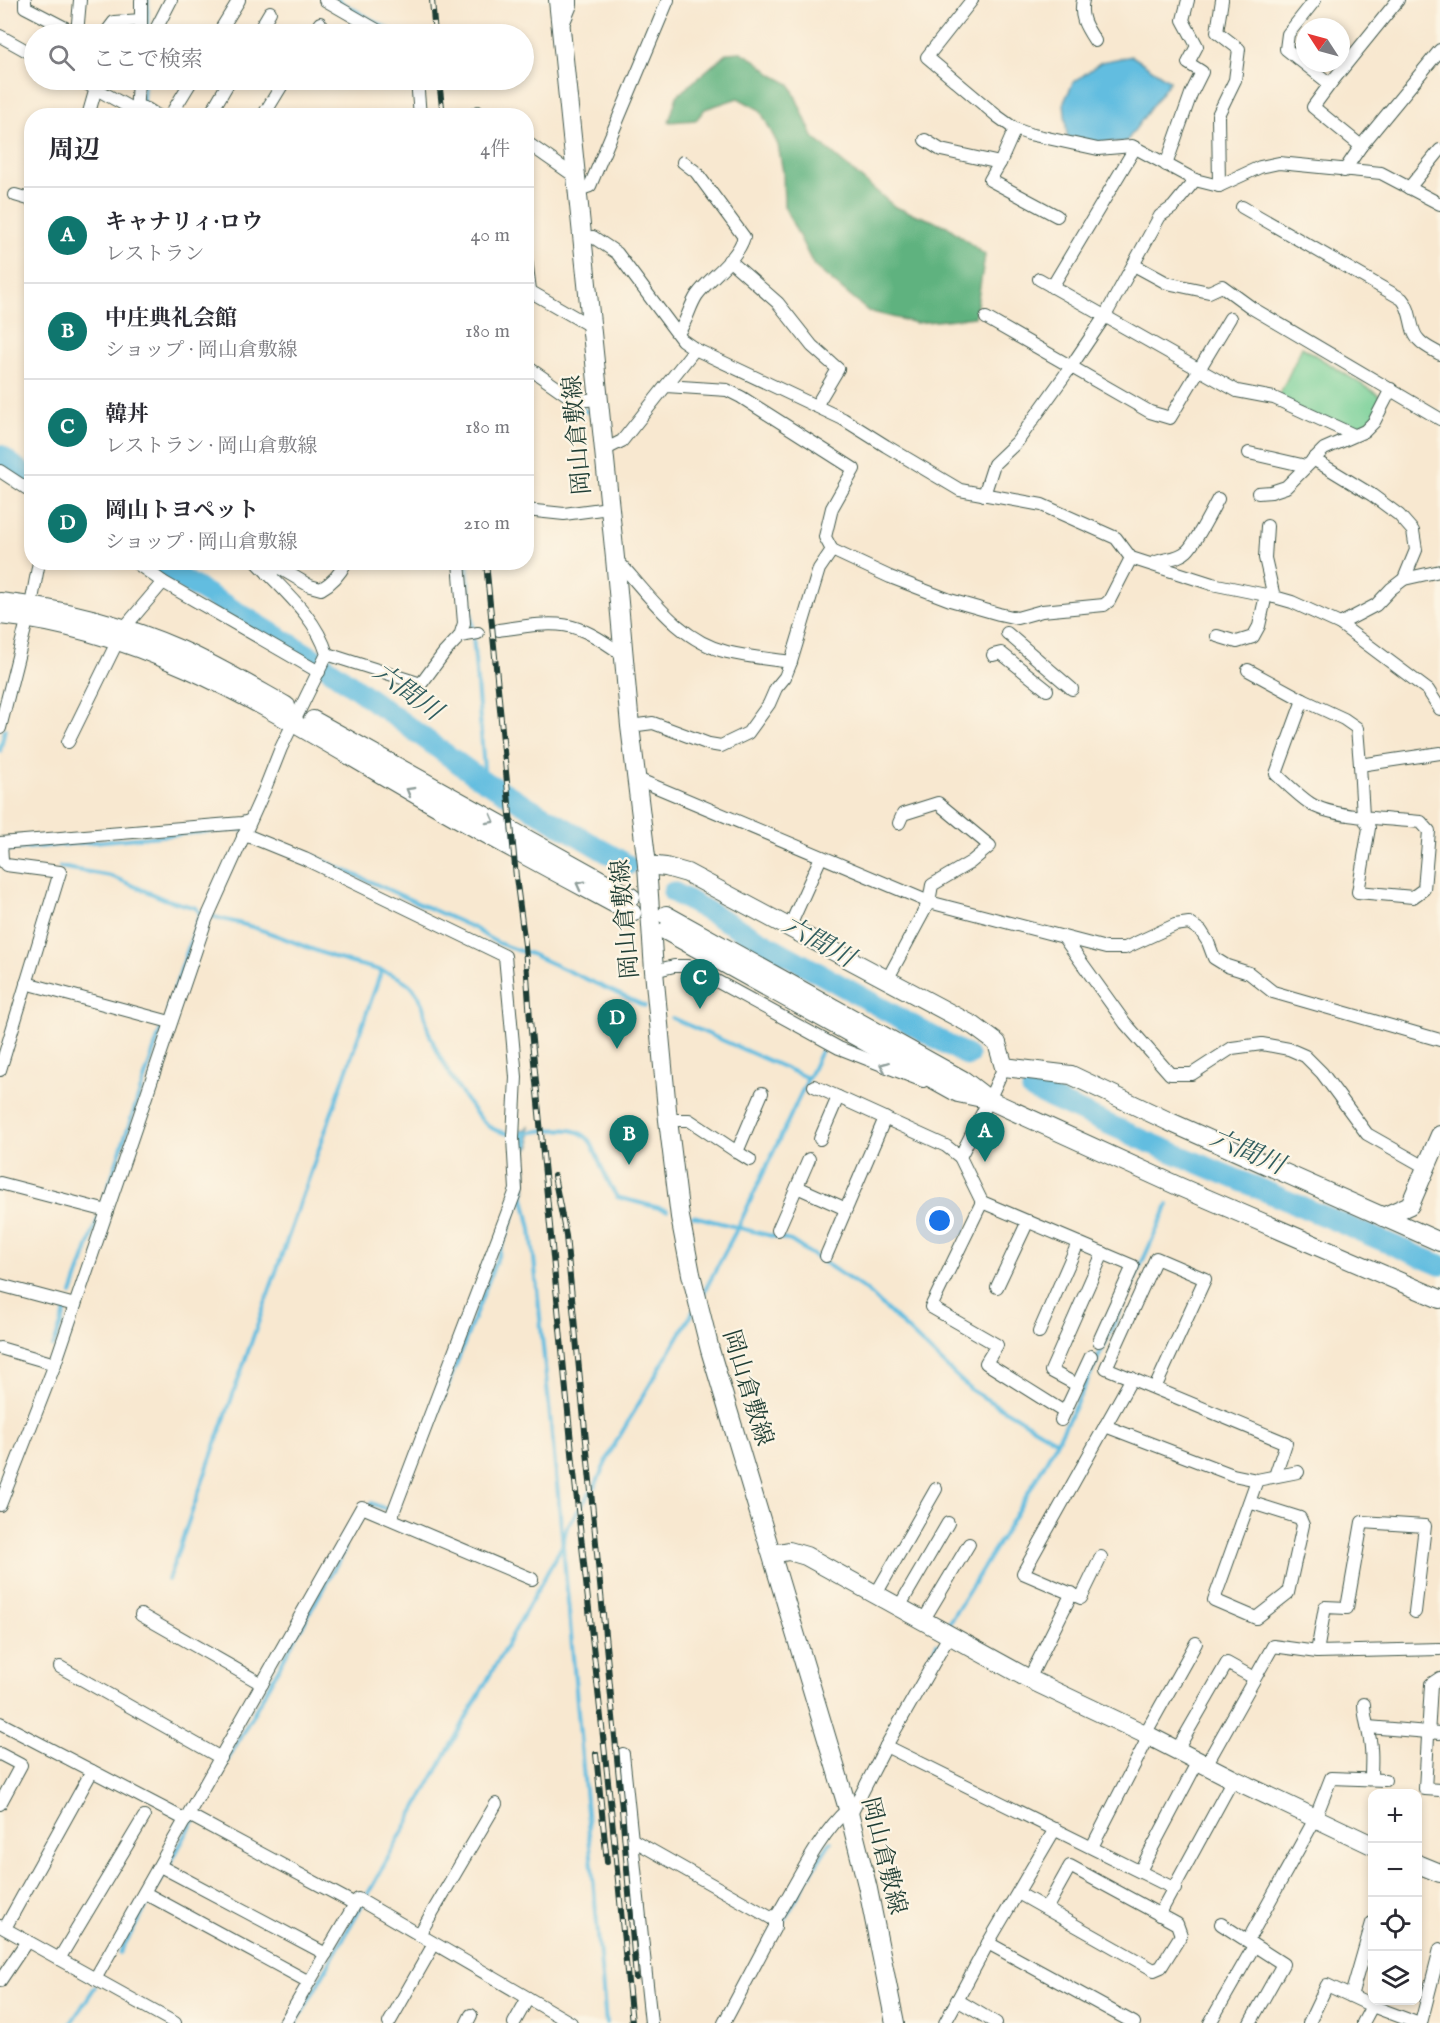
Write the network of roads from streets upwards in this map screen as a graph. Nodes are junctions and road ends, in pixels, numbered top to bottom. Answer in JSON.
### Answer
{"nodes":[{"id":1,"x":25,"y":0,"type":"edge"},
{"id":2,"x":80,"y":0,"type":"edge"},
{"id":3,"x":141,"y":0,"type":"edge"},
{"id":4,"x":171,"y":0,"type":"edge"},
{"id":5,"x":239,"y":0,"type":"edge"},
{"id":6,"x":325,"y":0,"type":"edge"},
{"id":7,"x":558,"y":0,"type":"edge"},
{"id":8,"x":572,"y":0,"type":"edge"},
{"id":9,"x":668,"y":0,"type":"edge"},
{"id":10,"x":972,"y":0,"type":"edge"},
{"id":11,"x":1083,"y":0,"type":"edge"},
{"id":12,"x":1188,"y":0,"type":"edge"},
{"id":13,"x":1222,"y":0,"type":"edge"},
{"id":14,"x":1316,"y":0,"type":"edge"},
{"id":15,"x":1398,"y":0,"type":"edge"},
{"id":16,"x":270,"y":12,"type":"dead end"},
{"id":17,"x":141,"y":20,"type":"junction"},
{"id":18,"x":58,"y":24,"type":"edge"},
{"id":19,"x":78,"y":24,"type":"edge"},
{"id":20,"x":112,"y":24,"type":"edge"},
{"id":21,"x":142,"y":24,"type":"edge"},
{"id":22,"x":159,"y":24,"type":"edge"},
{"id":23,"x":224,"y":24,"type":"edge"},
{"id":24,"x":263,"y":24,"type":"edge"},
{"id":25,"x":367,"y":24,"type":"edge"},
{"id":26,"x":561,"y":28,"type":"junction"},
{"id":27,"x":0,"y":36,"type":"edge"},
{"id":28,"x":1095,"y":41,"type":"dead end"},
{"id":29,"x":24,"y":49,"type":"edge"},
{"id":30,"x":1440,"y":50,"type":"edge"},
{"id":31,"x":1330,"y":84,"type":"junction"},
{"id":32,"x":95,"y":90,"type":"edge"},
{"id":33,"x":100,"y":90,"type":"edge"},
{"id":34,"x":139,"y":90,"type":"edge"},
{"id":35,"x":186,"y":90,"type":"edge"},
{"id":36,"x":224,"y":90,"type":"edge"},
{"id":37,"x":275,"y":90,"type":"edge"},
{"id":38,"x":418,"y":90,"type":"edge"},
{"id":39,"x":90,"y":108,"type":"edge"},
{"id":40,"x":138,"y":108,"type":"edge"},
{"id":41,"x":142,"y":108,"type":"edge"},
{"id":42,"x":175,"y":108,"type":"edge"},
{"id":43,"x":213,"y":108,"type":"edge"},
{"id":44,"x":267,"y":108,"type":"edge"},
{"id":45,"x":419,"y":108,"type":"edge"},
{"id":46,"x":1015,"y":129,"type":"junction"},
{"id":47,"x":925,"y":140,"type":"dead end"},
{"id":48,"x":1361,"y":146,"type":"junction"},
{"id":49,"x":1135,"y":148,"type":"junction"},
{"id":50,"x":534,"y":149,"type":"edge"},
{"id":51,"x":1440,"y":150,"type":"edge"},
{"id":52,"x":683,"y":162,"type":"dead end"},
{"id":53,"x":1000,"y":163,"type":"junction"},
{"id":54,"x":1166,"y":165,"type":"junction"},
{"id":55,"x":1344,"y":171,"type":"junction"},
{"id":56,"x":1195,"y":180,"type":"junction"},
{"id":57,"x":577,"y":184,"type":"junction"},
{"id":58,"x":1219,"y":186,"type":"junction"},
{"id":59,"x":1409,"y":188,"type":"junction"},
{"id":60,"x":15,"y":195,"type":"dead end"},
{"id":61,"x":24,"y":198,"type":"edge"},
{"id":62,"x":1440,"y":204,"type":"edge"},
{"id":63,"x":1242,"y":207,"type":"dead end"},
{"id":64,"x":1057,"y":216,"type":"dead end"},
{"id":65,"x":583,"y":238,"type":"junction"},
{"id":66,"x":729,"y":260,"type":"junction"},
{"id":67,"x":1134,"y":265,"type":"junction"},
{"id":68,"x":1039,"y":279,"type":"dead end"},
{"id":69,"x":1052,"y":287,"type":"junction"},
{"id":70,"x":534,"y":295,"type":"edge"},
{"id":71,"x":1105,"y":316,"type":"junction"},
{"id":72,"x":986,"y":318,"type":"dead end"},
{"id":73,"x":1230,"y":318,"type":"dead end"},
{"id":74,"x":592,"y":327,"type":"junction"},
{"id":75,"x":678,"y":333,"type":"junction"},
{"id":76,"x":694,"y":349,"type":"junction"},
{"id":77,"x":1440,"y":354,"type":"edge"},
{"id":78,"x":1070,"y":368,"type":"junction"},
{"id":79,"x":1199,"y":370,"type":"junction"},
{"id":80,"x":534,"y":372,"type":"edge"},
{"id":81,"x":666,"y":386,"type":"junction"},
{"id":82,"x":1391,"y":389,"type":"junction"},
{"id":83,"x":598,"y":399,"type":"junction"},
{"id":84,"x":816,"y":406,"type":"junction"},
{"id":85,"x":1440,"y":419,"type":"edge"},
{"id":86,"x":1354,"y":435,"type":"junction"},
{"id":87,"x":602,"y":447,"type":"junction"},
{"id":88,"x":1249,"y":453,"type":"dead end"},
{"id":89,"x":1310,"y":462,"type":"junction"},
{"id":90,"x":0,"y":471,"type":"edge"},
{"id":91,"x":24,"y":487,"type":"edge"},
{"id":92,"x":1258,"y":493,"type":"dead end"},
{"id":93,"x":984,"y":495,"type":"junction"},
{"id":94,"x":1218,"y":499,"type":"dead end"},
{"id":95,"x":609,"y":508,"type":"junction"},
{"id":96,"x":534,"y":511,"type":"edge"},
{"id":97,"x":1267,"y":526,"type":"dead end"},
{"id":98,"x":832,"y":550,"type":"junction"},
{"id":99,"x":615,"y":558,"type":"junction"},
{"id":100,"x":1131,"y":558,"type":"junction"},
{"id":101,"x":1152,"y":564,"type":"junction"},
{"id":102,"x":37,"y":570,"type":"edge"},
{"id":103,"x":146,"y":570,"type":"edge"},
{"id":104,"x":264,"y":570,"type":"edge"},
{"id":105,"x":274,"y":570,"type":"edge"},
{"id":106,"x":283,"y":570,"type":"edge"},
{"id":107,"x":342,"y":570,"type":"edge"},
{"id":108,"x":460,"y":570,"type":"edge"},
{"id":109,"x":1440,"y":571,"type":"edge"},
{"id":110,"x":268,"y":574,"type":"junction"},
{"id":111,"x":1404,"y":579,"type":"junction"},
{"id":112,"x":163,"y":582,"type":"junction"},
{"id":113,"x":1270,"y":596,"type":"junction"},
{"id":114,"x":0,"y":602,"type":"edge"},
{"id":115,"x":29,"y":611,"type":"junction"},
{"id":116,"x":0,"y":615,"type":"edge"},
{"id":117,"x":1017,"y":618,"type":"junction"},
{"id":118,"x":1340,"y":624,"type":"junction"},
{"id":119,"x":499,"y":630,"type":"dead end"},
{"id":120,"x":1008,"y":633,"type":"junction"},
{"id":121,"x":121,"y":634,"type":"junction"},
{"id":122,"x":1217,"y":636,"type":"dead end"},
{"id":123,"x":623,"y":655,"type":"junction"},
{"id":124,"x":791,"y":662,"type":"junction"},
{"id":125,"x":323,"y":664,"type":"junction"},
{"id":126,"x":1248,"y":670,"type":"dead end"},
{"id":127,"x":1072,"y":688,"type":"dead end"},
{"id":128,"x":1434,"y":688,"type":"edge"},
{"id":129,"x":1047,"y":690,"type":"dead end"},
{"id":130,"x":1303,"y":700,"type":"junction"},
{"id":131,"x":1440,"y":709,"type":"edge"},
{"id":132,"x":296,"y":718,"type":"junction"},
{"id":133,"x":630,"y":726,"type":"junction"},
{"id":134,"x":0,"y":728,"type":"edge"},
{"id":135,"x":68,"y":742,"type":"dead end"},
{"id":136,"x":1440,"y":753,"type":"edge"},
{"id":137,"x":1360,"y":765,"type":"junction"},
{"id":138,"x":635,"y":778,"type":"junction"},
{"id":139,"x":1363,"y":816,"type":"junction"},
{"id":140,"x":899,"y":823,"type":"dead end"},
{"id":141,"x":245,"y":829,"type":"junction"},
{"id":142,"x":1,"y":847,"type":"edge"},
{"id":143,"x":821,"y":857,"type":"junction"},
{"id":144,"x":647,"y":865,"type":"junction"},
{"id":145,"x":929,"y":903,"type":"junction"},
{"id":146,"x":632,"y":905,"type":"dead end"},
{"id":147,"x":789,"y":928,"type":"junction"},
{"id":148,"x":1064,"y":938,"type":"junction"},
{"id":149,"x":654,"y":970,"type":"junction"},
{"id":150,"x":886,"y":980,"type":"junction"},
{"id":151,"x":26,"y":983,"type":"junction"},
{"id":152,"x":170,"y":1022,"type":"junction"},
{"id":153,"x":1440,"y":1040,"type":"edge"},
{"id":154,"x":1004,"y":1067,"type":"junction"},
{"id":155,"x":0,"y":1070,"type":"edge"},
{"id":156,"x":814,"y":1086,"type":"dead end"},
{"id":157,"x":762,"y":1093,"type":"dead end"},
{"id":158,"x":958,"y":1093,"type":"junction"},
{"id":159,"x":838,"y":1098,"type":"junction"},
{"id":160,"x":989,"y":1100,"type":"junction"},
{"id":161,"x":885,"y":1118,"type":"junction"},
{"id":162,"x":668,"y":1120,"type":"junction"},
{"id":163,"x":1440,"y":1135,"type":"edge"},
{"id":164,"x":820,"y":1139,"type":"dead end"},
{"id":165,"x":736,"y":1152,"type":"junction"},
{"id":166,"x":960,"y":1156,"type":"junction"},
{"id":167,"x":809,"y":1159,"type":"dead end"},
{"id":168,"x":750,"y":1160,"type":"dead end"},
{"id":169,"x":1427,"y":1168,"type":"junction"},
{"id":170,"x":0,"y":1183,"type":"edge"},
{"id":171,"x":796,"y":1187,"type":"junction"},
{"id":172,"x":982,"y":1202,"type":"junction"},
{"id":173,"x":1410,"y":1204,"type":"junction"},
{"id":174,"x":846,"y":1209,"type":"junction"},
{"id":175,"x":107,"y":1211,"type":"junction"},
{"id":176,"x":1383,"y":1217,"type":"junction"},
{"id":177,"x":1029,"y":1221,"type":"junction"},
{"id":178,"x":778,"y":1230,"type":"dead end"},
{"id":179,"x":1434,"y":1239,"type":"edge"},
{"id":180,"x":1078,"y":1243,"type":"junction"},
{"id":181,"x":1103,"y":1253,"type":"junction"},
{"id":182,"x":826,"y":1256,"type":"dead end"},
{"id":183,"x":0,"y":1285,"type":"edge"},
{"id":184,"x":998,"y":1287,"type":"dead end"},
{"id":185,"x":1440,"y":1299,"type":"edge"},
{"id":186,"x":75,"y":1305,"type":"junction"},
{"id":187,"x":1040,"y":1332,"type":"dead end"},
{"id":188,"x":1099,"y":1341,"type":"dead end"},
{"id":189,"x":0,"y":1348,"type":"edge"},
{"id":190,"x":1091,"y":1356,"type":"dead end"},
{"id":191,"x":55,"y":1364,"type":"junction"},
{"id":192,"x":1132,"y":1378,"type":"junction"},
{"id":193,"x":1077,"y":1385,"type":"junction"},
{"id":194,"x":1155,"y":1388,"type":"junction"},
{"id":195,"x":1105,"y":1426,"type":"junction"},
{"id":196,"x":1298,"y":1472,"type":"dead end"},
{"id":197,"x":1275,"y":1476,"type":"junction"},
{"id":198,"x":1257,"y":1480,"type":"junction"},
{"id":199,"x":936,"y":1489,"type":"dead end"},
{"id":200,"x":1249,"y":1502,"type":"junction"},
{"id":201,"x":0,"y":1505,"type":"edge"},
{"id":202,"x":392,"y":1514,"type":"junction"},
{"id":203,"x":948,"y":1523,"type":"dead end"},
{"id":204,"x":969,"y":1544,"type":"dead end"},
{"id":205,"x":772,"y":1554,"type":"junction"},
{"id":206,"x":1101,"y":1557,"type":"dead end"},
{"id":207,"x":532,"y":1579,"type":"dead end"},
{"id":208,"x":1071,"y":1593,"type":"junction"},
{"id":209,"x":876,"y":1594,"type":"junction"},
{"id":210,"x":899,"y":1607,"type":"junction"},
{"id":211,"x":1415,"y":1612,"type":"dead end"},
{"id":212,"x":141,"y":1615,"type":"dead end"},
{"id":213,"x":923,"y":1621,"type":"junction"},
{"id":214,"x":949,"y":1636,"type":"junction"},
{"id":215,"x":1196,"y":1643,"type":"dead end"},
{"id":216,"x":1440,"y":1649,"type":"edge"},
{"id":217,"x":1317,"y":1652,"type":"junction"},
{"id":218,"x":60,"y":1667,"type":"dead end"},
{"id":219,"x":1029,"y":1678,"type":"junction"},
{"id":220,"x":1254,"y":1678,"type":"junction"},
{"id":221,"x":1440,"y":1678,"type":"edge"},
{"id":222,"x":262,"y":1684,"type":"junction"},
{"id":223,"x":1364,"y":1704,"type":"dead end"},
{"id":224,"x":0,"y":1723,"type":"edge"},
{"id":225,"x":1368,"y":1727,"type":"junction"},
{"id":226,"x":1434,"y":1732,"type":"edge"},
{"id":227,"x":1147,"y":1735,"type":"junction"},
{"id":228,"x":886,"y":1746,"type":"junction"},
{"id":229,"x":1177,"y":1750,"type":"junction"},
{"id":230,"x":0,"y":1754,"type":"edge"},
{"id":231,"x":623,"y":1754,"type":"dead end"},
{"id":232,"x":221,"y":1758,"type":"junction"},
{"id":233,"x":1202,"y":1763,"type":"junction"},
{"id":234,"x":92,"y":1771,"type":"junction"},
{"id":235,"x":1371,"y":1778,"type":"junction"},
{"id":236,"x":1233,"y":1779,"type":"junction"},
{"id":237,"x":1385,"y":1779,"type":"dead end"},
{"id":238,"x":1440,"y":1790,"type":"edge"},
{"id":239,"x":1,"y":1801,"type":"edge"},
{"id":240,"x":496,"y":1804,"type":"dead end"},
{"id":241,"x":849,"y":1812,"type":"junction"},
{"id":242,"x":144,"y":1817,"type":"dead end"},
{"id":243,"x":192,"y":1818,"type":"junction"},
{"id":244,"x":1315,"y":1819,"type":"junction"},
{"id":245,"x":1055,"y":1829,"type":"junction"},
{"id":246,"x":633,"y":1840,"type":"junction"},
{"id":247,"x":1368,"y":1843,"type":"edge"},
{"id":248,"x":1092,"y":1848,"type":"junction"},
{"id":249,"x":1422,"y":1866,"type":"edge"},
{"id":250,"x":165,"y":1868,"type":"junction"},
{"id":251,"x":1140,"y":1871,"type":"junction"},
{"id":252,"x":1440,"y":1873,"type":"edge"},
{"id":253,"x":1174,"y":1889,"type":"junction"},
{"id":254,"x":1017,"y":1893,"type":"junction"},
{"id":255,"x":149,"y":1895,"type":"junction"},
{"id":256,"x":360,"y":1902,"type":"junction"},
{"id":257,"x":1046,"y":1909,"type":"junction"},
{"id":258,"x":1159,"y":1915,"type":"junction"},
{"id":259,"x":775,"y":1917,"type":"junction"},
{"id":260,"x":1221,"y":1924,"type":"dead end"},
{"id":261,"x":2,"y":1927,"type":"edge"},
{"id":262,"x":419,"y":1935,"type":"junction"},
{"id":263,"x":1368,"y":1937,"type":"edge"},
{"id":264,"x":1253,"y":1939,"type":"junction"},
{"id":265,"x":27,"y":1941,"type":"junction"},
{"id":266,"x":988,"y":1943,"type":"junction"},
{"id":267,"x":434,"y":1944,"type":"junction"},
{"id":268,"x":1440,"y":1949,"type":"edge"},
{"id":269,"x":326,"y":1954,"type":"junction"},
{"id":270,"x":59,"y":1959,"type":"junction"},
{"id":271,"x":1437,"y":1975,"type":"edge"},
{"id":272,"x":95,"y":1979,"type":"junction"},
{"id":273,"x":0,"y":1981,"type":"edge"},
{"id":274,"x":309,"y":1982,"type":"junction"},
{"id":275,"x":1351,"y":1996,"type":"junction"},
{"id":276,"x":528,"y":1998,"type":"junction"},
{"id":277,"x":957,"y":2000,"type":"junction"},
{"id":278,"x":1372,"y":2006,"type":"junction"},
{"id":279,"x":175,"y":2023,"type":"edge"},
{"id":280,"x":285,"y":2023,"type":"edge"},
{"id":281,"x":389,"y":2023,"type":"edge"},
{"id":282,"x":514,"y":2023,"type":"edge"},
{"id":283,"x":571,"y":2023,"type":"edge"},
{"id":284,"x":651,"y":2023,"type":"edge"},
{"id":285,"x":724,"y":2023,"type":"edge"},
{"id":286,"x":895,"y":2023,"type":"edge"},
{"id":287,"x":945,"y":2023,"type":"edge"},
{"id":288,"x":996,"y":2023,"type":"edge"},
{"id":289,"x":1134,"y":2023,"type":"edge"},
{"id":290,"x":1209,"y":2023,"type":"edge"},
{"id":291,"x":1250,"y":2023,"type":"edge"},
{"id":292,"x":1309,"y":2023,"type":"edge"},
{"id":293,"x":1363,"y":2023,"type":"edge"},
{"id":294,"x":1419,"y":2023,"type":"edge"}],
"edges":[{"from":1,"to":18,"type":"street"},
{"from":2,"to":19,"type":"street"},
{"from":3,"to":17,"type":"street"},
{"from":4,"to":22,"type":"street"},
{"from":5,"to":23,"type":"street"},
{"from":6,"to":25,"type":"street"},
{"from":7,"to":26,"type":"street","name":"岡山倉敷線"},
{"from":8,"to":26,"type":"street"},
{"from":9,"to":57,"type":"street"},
{"from":10,"to":46,"type":"street"},
{"from":11,"to":28,"type":"street"},
{"from":12,"to":54,"type":"street"},
{"from":13,"to":58,"type":"street"},
{"from":14,"to":31,"type":"street"},
{"from":15,"to":31,"type":"street"},
{"from":16,"to":24,"type":"street"},
{"from":17,"to":20,"type":"street"},
{"from":17,"to":21,"type":"street"},
{"from":26,"to":57,"type":"street","name":"岡山倉敷線"},
{"from":27,"to":29,"type":"street"},
{"from":30,"to":48,"type":"street"},
{"from":31,"to":48,"type":"street"},
{"from":32,"to":39,"type":"street"},
{"from":33,"to":40,"type":"street"},
{"from":34,"to":41,"type":"street"},
{"from":35,"to":42,"type":"street"},
{"from":36,"to":43,"type":"street"},
{"from":37,"to":44,"type":"street"},
{"from":38,"to":45,"type":"street"},
{"from":46,"to":49,"type":"street"},
{"from":46,"to":53,"type":"street"},
{"from":47,"to":53,"type":"street"},
{"from":48,"to":55,"type":"street"},
{"from":49,"to":54,"type":"street"},
{"from":49,"to":69,"type":"street"},
{"from":50,"to":57,"type":"street"},
{"from":51,"to":59,"type":"street"},
{"from":52,"to":66,"type":"street"},
{"from":53,"to":64,"type":"street"},
{"from":54,"to":56,"type":"street"},
{"from":55,"to":58,"type":"street"},
{"from":55,"to":59,"type":"street"},
{"from":56,"to":58,"type":"street"},
{"from":56,"to":67,"type":"street"},
{"from":57,"to":65,"type":"street","name":"岡山倉敷線"},
{"from":59,"to":62,"type":"street"},
{"from":60,"to":61,"type":"street"},
{"from":63,"to":77,"type":"street"},
{"from":65,"to":74,"type":"street","name":"岡山倉敷線"},
{"from":65,"to":75,"type":"street"},
{"from":66,"to":75,"type":"street"},
{"from":66,"to":84,"type":"street"},
{"from":67,"to":71,"type":"street"},
{"from":67,"to":82,"type":"street"},
{"from":68,"to":69,"type":"street"},
{"from":69,"to":71,"type":"street"},
{"from":70,"to":74,"type":"street"},
{"from":71,"to":78,"type":"street"},
{"from":71,"to":79,"type":"street"},
{"from":72,"to":78,"type":"street"},
{"from":73,"to":79,"type":"street"},
{"from":74,"to":83,"type":"street","name":"岡山倉敷線"},
{"from":75,"to":76,"type":"street"},
{"from":76,"to":81,"type":"street"},
{"from":76,"to":84,"type":"street"},
{"from":78,"to":79,"type":"street"},
{"from":78,"to":93,"type":"street"},
{"from":79,"to":86,"type":"street"},
{"from":80,"to":83,"type":"street"},
{"from":81,"to":87,"type":"street"},
{"from":81,"to":98,"type":"street"},
{"from":82,"to":85,"type":"street"},
{"from":82,"to":86,"type":"street"},
{"from":83,"to":87,"type":"street","name":"岡山倉敷線"},
{"from":84,"to":93,"type":"street"},
{"from":86,"to":89,"type":"street"},
{"from":87,"to":95,"type":"street","name":"岡山倉敷線"},
{"from":88,"to":89,"type":"street"},
{"from":89,"to":92,"type":"street"},
{"from":89,"to":111,"type":"street"},
{"from":90,"to":91,"type":"street"},
{"from":93,"to":100,"type":"street"},
{"from":94,"to":101,"type":"street"},
{"from":95,"to":96,"type":"street"},
{"from":95,"to":99,"type":"street","name":"岡山倉敷線"},
{"from":97,"to":113,"type":"street"},
{"from":98,"to":117,"type":"street"},
{"from":98,"to":124,"type":"street"},
{"from":99,"to":123,"type":"street","name":"岡山倉敷線"},
{"from":99,"to":124,"type":"street"},
{"from":100,"to":101,"type":"street"},
{"from":100,"to":117,"type":"street"},
{"from":101,"to":113,"type":"street"},
{"from":102,"to":115,"type":"street"},
{"from":103,"to":112,"type":"street"},
{"from":104,"to":110,"type":"street"},
{"from":105,"to":110,"type":"street"},
{"from":106,"to":107,"type":"street"},
{"from":108,"to":125,"type":"street"},
{"from":109,"to":111,"type":"street"},
{"from":110,"to":125,"type":"street"},
{"from":111,"to":118,"type":"street"},
{"from":112,"to":121,"type":"street"},
{"from":112,"to":125,"type":"street"},
{"from":113,"to":118,"type":"street"},
{"from":113,"to":122,"type":"street"},
{"from":114,"to":115,"type":"street"},
{"from":115,"to":116,"type":"street"},
{"from":115,"to":121,"type":"street"},
{"from":115,"to":134,"type":"street"},
{"from":117,"to":120,"type":"street"},
{"from":118,"to":128,"type":"street"},
{"from":119,"to":123,"type":"street"},
{"from":120,"to":127,"type":"street"},
{"from":120,"to":129,"type":"street"},
{"from":121,"to":132,"type":"street"},
{"from":121,"to":135,"type":"street"},
{"from":123,"to":133,"type":"street","name":"岡山倉敷線"},
{"from":124,"to":133,"type":"street"},
{"from":125,"to":132,"type":"street"},
{"from":126,"to":130,"type":"street"},
{"from":128,"to":131,"type":"street"},
{"from":130,"to":137,"type":"street"},
{"from":130,"to":139,"type":"street"},
{"from":132,"to":141,"type":"street"},
{"from":132,"to":146,"type":"street"},
{"from":133,"to":138,"type":"street","name":"岡山倉敷線"},
{"from":136,"to":137,"type":"street"},
{"from":137,"to":139,"type":"street"},
{"from":138,"to":143,"type":"street"},
{"from":138,"to":144,"type":"street","name":"岡山倉敷線"},
{"from":139,"to":139,"type":"street"},
{"from":140,"to":145,"type":"street"},
{"from":141,"to":142,"type":"street"},
{"from":141,"to":152,"type":"street"},
{"from":141,"to":202,"type":"street"},
{"from":142,"to":151,"type":"street"},
{"from":143,"to":145,"type":"street"},
{"from":143,"to":147,"type":"street"},
{"from":144,"to":147,"type":"street"},
{"from":144,"to":149,"type":"street","name":"岡山倉敷線"},
{"from":145,"to":148,"type":"street"},
{"from":145,"to":150,"type":"street"},
{"from":147,"to":150,"type":"street"},
{"from":148,"to":153,"type":"street"},
{"from":148,"to":169,"type":"street"},
{"from":158,"to":149,"type":"street","one_way":true},
{"from":149,"to":162,"type":"street","name":"岡山倉敷線"},
{"from":150,"to":154,"type":"street"},
{"from":151,"to":152,"type":"street"},
{"from":151,"to":155,"type":"street"},
{"from":152,"to":175,"type":"street"},
{"from":154,"to":160,"type":"street"},
{"from":154,"to":176,"type":"street"},
{"from":156,"to":159,"type":"street"},
{"from":157,"to":165,"type":"street"},
{"from":158,"to":160,"type":"street"},
{"from":158,"to":160,"type":"street"},
{"from":159,"to":161,"type":"street"},
{"from":159,"to":164,"type":"street"},
{"from":160,"to":166,"type":"street"},
{"from":160,"to":185,"type":"street"},
{"from":161,"to":166,"type":"street"},
{"from":161,"to":174,"type":"street"},
{"from":162,"to":165,"type":"street"},
{"from":162,"to":205,"type":"street","name":"岡山倉敷線"},
{"from":163,"to":169,"type":"street"},
{"from":165,"to":168,"type":"street"},
{"from":166,"to":172,"type":"street"},
{"from":167,"to":171,"type":"street"},
{"from":169,"to":173,"type":"street"},
{"from":170,"to":175,"type":"street"},
{"from":171,"to":174,"type":"street"},
{"from":171,"to":178,"type":"street"},
{"from":172,"to":177,"type":"street"},
{"from":172,"to":193,"type":"street"},
{"from":173,"to":176,"type":"street"},
{"from":173,"to":179,"type":"street"},
{"from":174,"to":182,"type":"street"},
{"from":175,"to":186,"type":"street"},
{"from":176,"to":179,"type":"street"},
{"from":177,"to":180,"type":"street"},
{"from":177,"to":184,"type":"street"},
{"from":180,"to":181,"type":"street"},
{"from":180,"to":187,"type":"street"},
{"from":181,"to":188,"type":"street"},
{"from":181,"to":193,"type":"street"},
{"from":183,"to":186,"type":"street"},
{"from":186,"to":191,"type":"street"},
{"from":189,"to":191,"type":"street"},
{"from":190,"to":193,"type":"street"},
{"from":191,"to":201,"type":"street"},
{"from":192,"to":194,"type":"street"},
{"from":192,"to":194,"type":"street"},
{"from":192,"to":195,"type":"street"},
{"from":194,"to":197,"type":"street"},
{"from":195,"to":198,"type":"street"},
{"from":195,"to":208,"type":"street"},
{"from":196,"to":197,"type":"street"},
{"from":197,"to":198,"type":"street"},
{"from":198,"to":200,"type":"street"},
{"from":199,"to":209,"type":"street"},
{"from":200,"to":200,"type":"street"},
{"from":202,"to":207,"type":"street"},
{"from":202,"to":222,"type":"street"},
{"from":203,"to":210,"type":"street"},
{"from":204,"to":213,"type":"street"},
{"from":205,"to":209,"type":"street"},
{"from":205,"to":241,"type":"street","name":"岡山倉敷線"},
{"from":206,"to":208,"type":"street"},
{"from":208,"to":219,"type":"street"},
{"from":209,"to":210,"type":"street"},
{"from":210,"to":213,"type":"street"},
{"from":211,"to":217,"type":"street"},
{"from":212,"to":222,"type":"street"},
{"from":213,"to":214,"type":"street"},
{"from":214,"to":219,"type":"street"},
{"from":214,"to":228,"type":"street"},
{"from":215,"to":227,"type":"street"},
{"from":216,"to":217,"type":"street"},
{"from":217,"to":220,"type":"street"},
{"from":218,"to":232,"type":"street"},
{"from":219,"to":227,"type":"street"},
{"from":220,"to":229,"type":"street"},
{"from":220,"to":233,"type":"street"},
{"from":221,"to":226,"type":"street"},
{"from":222,"to":232,"type":"street"},
{"from":223,"to":225,"type":"street"},
{"from":224,"to":234,"type":"street"},
{"from":225,"to":226,"type":"street"},
{"from":225,"to":235,"type":"street"},
{"from":226,"to":238,"type":"street"},
{"from":227,"to":229,"type":"street"},
{"from":227,"to":248,"type":"street"},
{"from":228,"to":241,"type":"street"},
{"from":228,"to":245,"type":"street"},
{"from":229,"to":233,"type":"street"},
{"from":230,"to":239,"type":"street"},
{"from":231,"to":246,"type":"street"},
{"from":232,"to":243,"type":"street"},
{"from":233,"to":236,"type":"street"},
{"from":233,"to":251,"type":"street"},
{"from":234,"to":243,"type":"street"},
{"from":234,"to":261,"type":"street"},
{"from":235,"to":237,"type":"street"},
{"from":235,"to":244,"type":"street"},
{"from":236,"to":244,"type":"street"},
{"from":236,"to":253,"type":"street"},
{"from":240,"to":262,"type":"street"},
{"from":241,"to":259,"type":"street"},
{"from":241,"to":286,"type":"street","name":"岡山倉敷線"},
{"from":242,"to":270,"type":"street"},
{"from":243,"to":250,"type":"street"},
{"from":243,"to":256,"type":"street"},
{"from":244,"to":247,"type":"street"},
{"from":244,"to":264,"type":"street"},
{"from":245,"to":248,"type":"street"},
{"from":245,"to":254,"type":"street"},
{"from":246,"to":259,"type":"street"},
{"from":246,"to":284,"type":"street"},
{"from":248,"to":251,"type":"street"},
{"from":249,"to":252,"type":"street"},
{"from":250,"to":255,"type":"street"},
{"from":250,"to":269,"type":"street"},
{"from":251,"to":253,"type":"street"},
{"from":253,"to":258,"type":"street"},
{"from":254,"to":257,"type":"street"},
{"from":254,"to":266,"type":"street"},
{"from":255,"to":272,"type":"street"},
{"from":255,"to":274,"type":"street"},
{"from":256,"to":262,"type":"street"},
{"from":256,"to":269,"type":"street"},
{"from":257,"to":258,"type":"street"},
{"from":257,"to":258,"type":"street"},
{"from":259,"to":285,"type":"street"},
{"from":260,"to":264,"type":"street"},
{"from":261,"to":265,"type":"street"},
{"from":262,"to":267,"type":"street"},
{"from":263,"to":275,"type":"street"},
{"from":264,"to":290,"type":"street"},
{"from":264,"to":291,"type":"street"},
{"from":265,"to":270,"type":"street"},
{"from":265,"to":273,"type":"street"},
{"from":266,"to":277,"type":"street"},
{"from":266,"to":289,"type":"street"},
{"from":267,"to":276,"type":"street"},
{"from":267,"to":281,"type":"street"},
{"from":268,"to":271,"type":"street"},
{"from":269,"to":274,"type":"street"},
{"from":270,"to":272,"type":"street"},
{"from":271,"to":294,"type":"street"},
{"from":272,"to":279,"type":"street"},
{"from":274,"to":280,"type":"street"},
{"from":275,"to":278,"type":"street"},
{"from":275,"to":292,"type":"street"},
{"from":276,"to":282,"type":"street"},
{"from":276,"to":283,"type":"street"},
{"from":277,"to":287,"type":"street"},
{"from":277,"to":288,"type":"street"},
{"from":278,"to":293,"type":"street"},
{"from":278,"to":294,"type":"street"}]}
